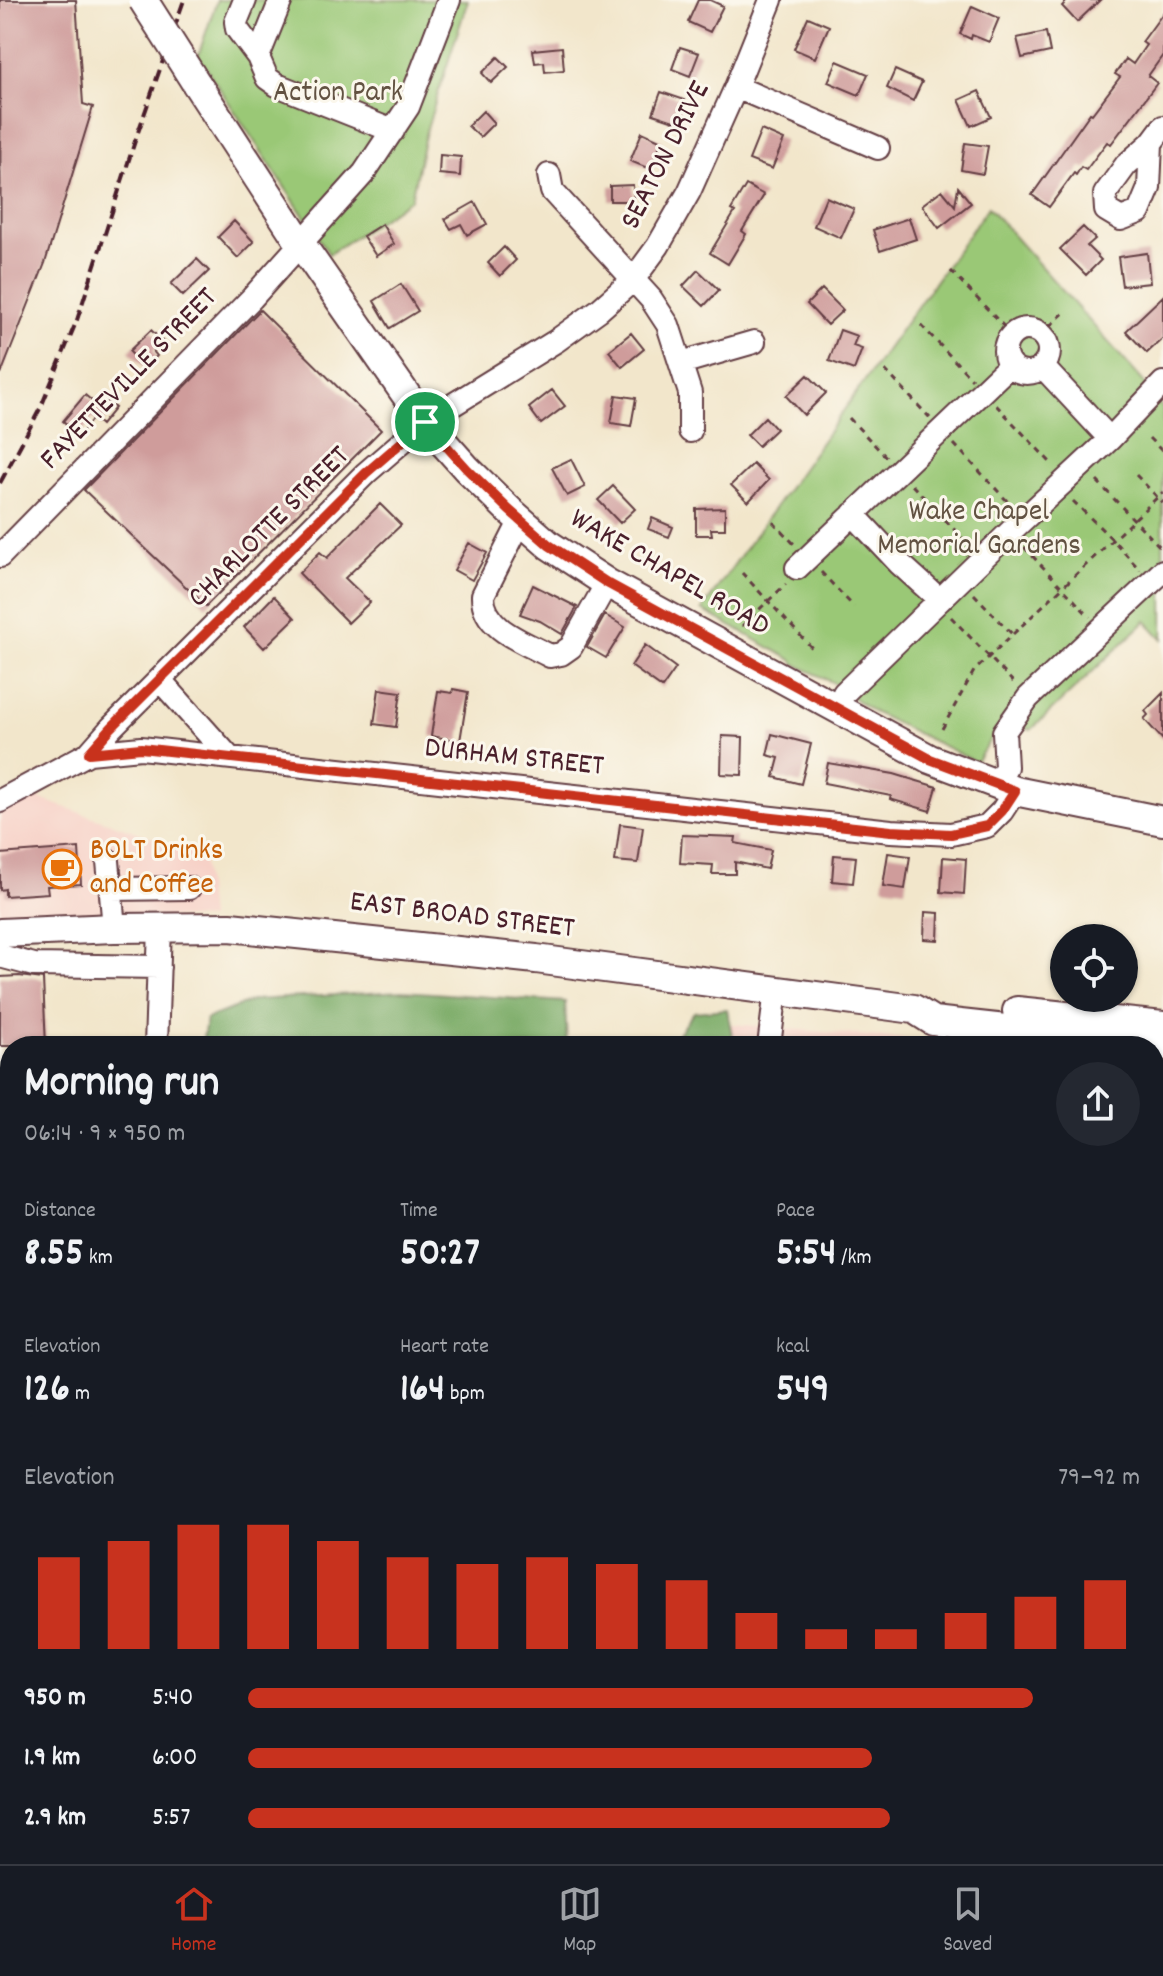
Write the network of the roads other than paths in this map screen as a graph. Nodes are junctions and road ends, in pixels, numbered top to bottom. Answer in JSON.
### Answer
{"nodes":[{"id":1,"x":143,"y":0,"type":"edge"},
{"id":2,"x":245,"y":0,"type":"edge"},
{"id":3,"x":281,"y":0,"type":"edge"},
{"id":4,"x":449,"y":0,"type":"edge"},
{"id":5,"x":771,"y":0,"type":"edge"},
{"id":6,"x":258,"y":57,"type":"junction"},
{"id":7,"x":736,"y":87,"type":"junction"},
{"id":8,"x":393,"y":131,"type":"junction"},
{"id":9,"x":878,"y":148,"type":"dead end"},
{"id":10,"x":549,"y":175,"type":"dead end"},
{"id":11,"x":301,"y":244,"type":"junction"},
{"id":12,"x":633,"y":280,"type":"junction"},
{"id":13,"x":754,"y":342,"type":"dead end"},
{"id":14,"x":681,"y":363,"type":"junction"},
{"id":15,"x":1010,"y":365,"type":"junction"},
{"id":16,"x":1043,"y":367,"type":"junction"},
{"id":17,"x":1163,"y":383,"type":"edge"},
{"id":18,"x":425,"y":422,"type":"junction"},
{"id":19,"x":690,"y":431,"type":"dead end"},
{"id":20,"x":1110,"y":439,"type":"junction"},
{"id":21,"x":853,"y":514,"type":"junction"},
{"id":22,"x":521,"y":520,"type":"junction"},
{"id":23,"x":0,"y":556,"type":"edge"},
{"id":24,"x":797,"y":568,"type":"road end"},
{"id":25,"x":1157,"y":576,"type":"edge"},
{"id":26,"x":607,"y":583,"type":"junction"},
{"id":27,"x":945,"y":608,"type":"junction"},
{"id":28,"x":160,"y":680,"type":"junction"},
{"id":29,"x":837,"y":709,"type":"junction"},
{"id":30,"x":89,"y":753,"type":"junction"},
{"id":31,"x":229,"y":757,"type":"junction"},
{"id":32,"x":1005,"y":788,"type":"junction"},
{"id":33,"x":0,"y":801,"type":"edge"},
{"id":34,"x":1163,"y":821,"type":"edge"},
{"id":35,"x":108,"y":861,"type":"dead end"},
{"id":36,"x":189,"y":888,"type":"dead end"},
{"id":37,"x":111,"y":889,"type":"junction"},
{"id":38,"x":160,"y":927,"type":"junction"},
{"id":39,"x":114,"y":928,"type":"junction"},
{"id":40,"x":1,"y":944,"type":"edge"},
{"id":41,"x":159,"y":967,"type":"junction"},
{"id":42,"x":776,"y":990,"type":"junction"},
{"id":43,"x":914,"y":1009,"type":"junction"},
{"id":44,"x":1163,"y":1026,"type":"edge"},
{"id":45,"x":156,"y":1036,"type":"edge"},
{"id":46,"x":770,"y":1036,"type":"edge"},
{"id":47,"x":1071,"y":1036,"type":"edge"}],
"edges":[{"from":1,"to":11,"type":"main road","name":"WAKE CHAPEL ROAD","bridge":true},
{"from":2,"to":6,"type":"street"},
{"from":3,"to":6,"type":"street"},
{"from":4,"to":8,"type":"street","name":"FAYETTEVILLE STREET"},
{"from":5,"to":7,"type":"street","name":"SEATON DRIVE"},
{"from":6,"to":8,"type":"street"},
{"from":7,"to":9,"type":"street"},
{"from":7,"to":12,"type":"street","name":"SEATON DRIVE"},
{"from":8,"to":11,"type":"street","name":"FAYETTEVILLE STREET"},
{"from":10,"to":12,"type":"street"},
{"from":11,"to":18,"type":"main road","name":"WAKE CHAPEL ROAD"},
{"from":11,"to":23,"type":"street","name":"FAYETTEVILLE STREET"},
{"from":12,"to":14,"type":"street"},
{"from":12,"to":18,"type":"street","name":"SEATON DRIVE"},
{"from":13,"to":14,"type":"street"},
{"from":14,"to":19,"type":"street"},
{"from":15,"to":16,"type":"street"},
{"from":15,"to":16,"type":"street"},
{"from":15,"to":21,"type":"street"},
{"from":16,"to":20,"type":"street"},
{"from":17,"to":20,"type":"street"},
{"from":18,"to":22,"type":"main road","name":"WAKE CHAPEL ROAD"},
{"from":18,"to":28,"type":"street","name":"CHARLOTTE STREET"},
{"from":20,"to":27,"type":"street"},
{"from":21,"to":24,"type":"street"},
{"from":21,"to":27,"type":"street"},
{"from":22,"to":26,"type":"main road","name":"WAKE CHAPEL ROAD"},
{"from":22,"to":26,"type":"street"},
{"from":25,"to":32,"type":"street"},
{"from":26,"to":29,"type":"main road","name":"WAKE CHAPEL ROAD"},
{"from":27,"to":29,"type":"street"},
{"from":28,"to":30,"type":"street","name":"CHARLOTTE STREET"},
{"from":28,"to":31,"type":"street"},
{"from":29,"to":32,"type":"main road","name":"WAKE CHAPEL ROAD"},
{"from":30,"to":31,"type":"street","name":"DURHAM STREET"},
{"from":30,"to":33,"type":"street","name":"DURHAM STREET"},
{"from":31,"to":32,"type":"street","name":"DURHAM STREET"},
{"from":32,"to":34,"type":"main road","name":"WAKE CHAPEL ROAD"},
{"from":35,"to":37,"type":"street"},
{"from":36,"to":37,"type":"street"},
{"from":37,"to":39,"type":"street"},
{"from":38,"to":39,"type":"main road","name":"EAST BROAD STREET"},
{"from":38,"to":41,"type":"street"},
{"from":38,"to":42,"type":"main road","name":"EAST BROAD STREET"},
{"from":39,"to":40,"type":"main road","name":"EAST BROAD STREET"},
{"from":40,"to":41,"type":"street"},
{"from":41,"to":45,"type":"street"},
{"from":42,"to":43,"type":"main road","name":"EAST BROAD STREET"},
{"from":42,"to":46,"type":"street"},
{"from":43,"to":44,"type":"main road","name":"EAST BROAD STREET"},
{"from":43,"to":47,"type":"main road","name":"EAST BROAD STREET"}]}
